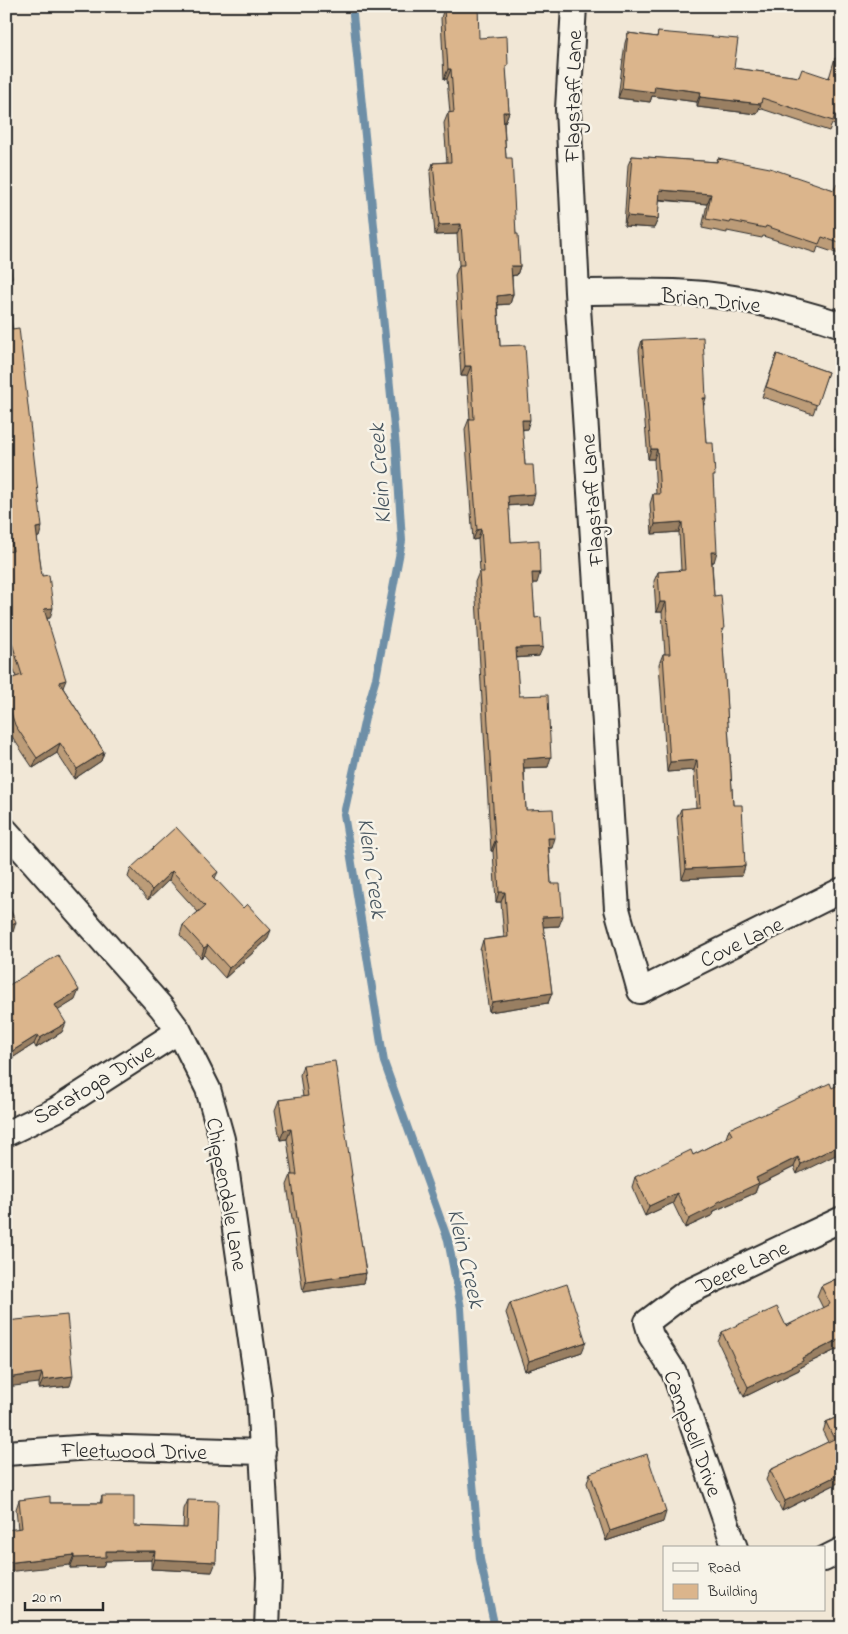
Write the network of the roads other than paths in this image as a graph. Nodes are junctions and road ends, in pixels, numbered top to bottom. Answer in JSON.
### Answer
{"nodes":[{"id":1,"x":574,"y":6,"type":"edge"},
{"id":2,"x":577,"y":292,"type":"junction"},
{"id":3,"x":842,"y":325,"type":"edge"},
{"id":4,"x":6,"y":831,"type":"edge"},
{"id":5,"x":842,"y":890,"type":"edge"},
{"id":6,"x":640,"y":991,"type":"joint"},
{"id":7,"x":179,"y":1031,"type":"junction"},
{"id":8,"x":6,"y":1134,"type":"edge"},
{"id":9,"x":842,"y":1219,"type":"edge"},
{"id":10,"x":647,"y":1322,"type":"joint"},
{"id":11,"x":263,"y":1452,"type":"junction"},
{"id":12,"x":6,"y":1453,"type":"edge"},
{"id":13,"x":734,"y":1546,"type":"edge"},
{"id":14,"x":842,"y":1550,"type":"edge"},
{"id":15,"x":826,"y":1557,"type":"edge"},
{"id":16,"x":266,"y":1628,"type":"edge"}],
"edges":[{"from":1,"to":2,"type":"street","name":"Flagstaff Lane"},
{"from":2,"to":3,"type":"street","name":"Brian Drive"},
{"from":2,"to":6,"type":"street","name":"Flagstaff Lane"},
{"from":4,"to":7,"type":"street","name":"Chippendale Lane"},
{"from":5,"to":6,"type":"street","name":"Cove Lane"},
{"from":7,"to":8,"type":"street","name":"Saratoga Drive"},
{"from":7,"to":11,"type":"street","name":"Chippendale Lane"},
{"from":9,"to":10,"type":"street","name":"Deere Lane"},
{"from":10,"to":13,"type":"street","name":"Campbell Drive"},
{"from":11,"to":12,"type":"street","name":"Fleetwood Drive"},
{"from":11,"to":16,"type":"street","name":"Chippendale Lane"},
{"from":14,"to":15,"type":"street"}]}
